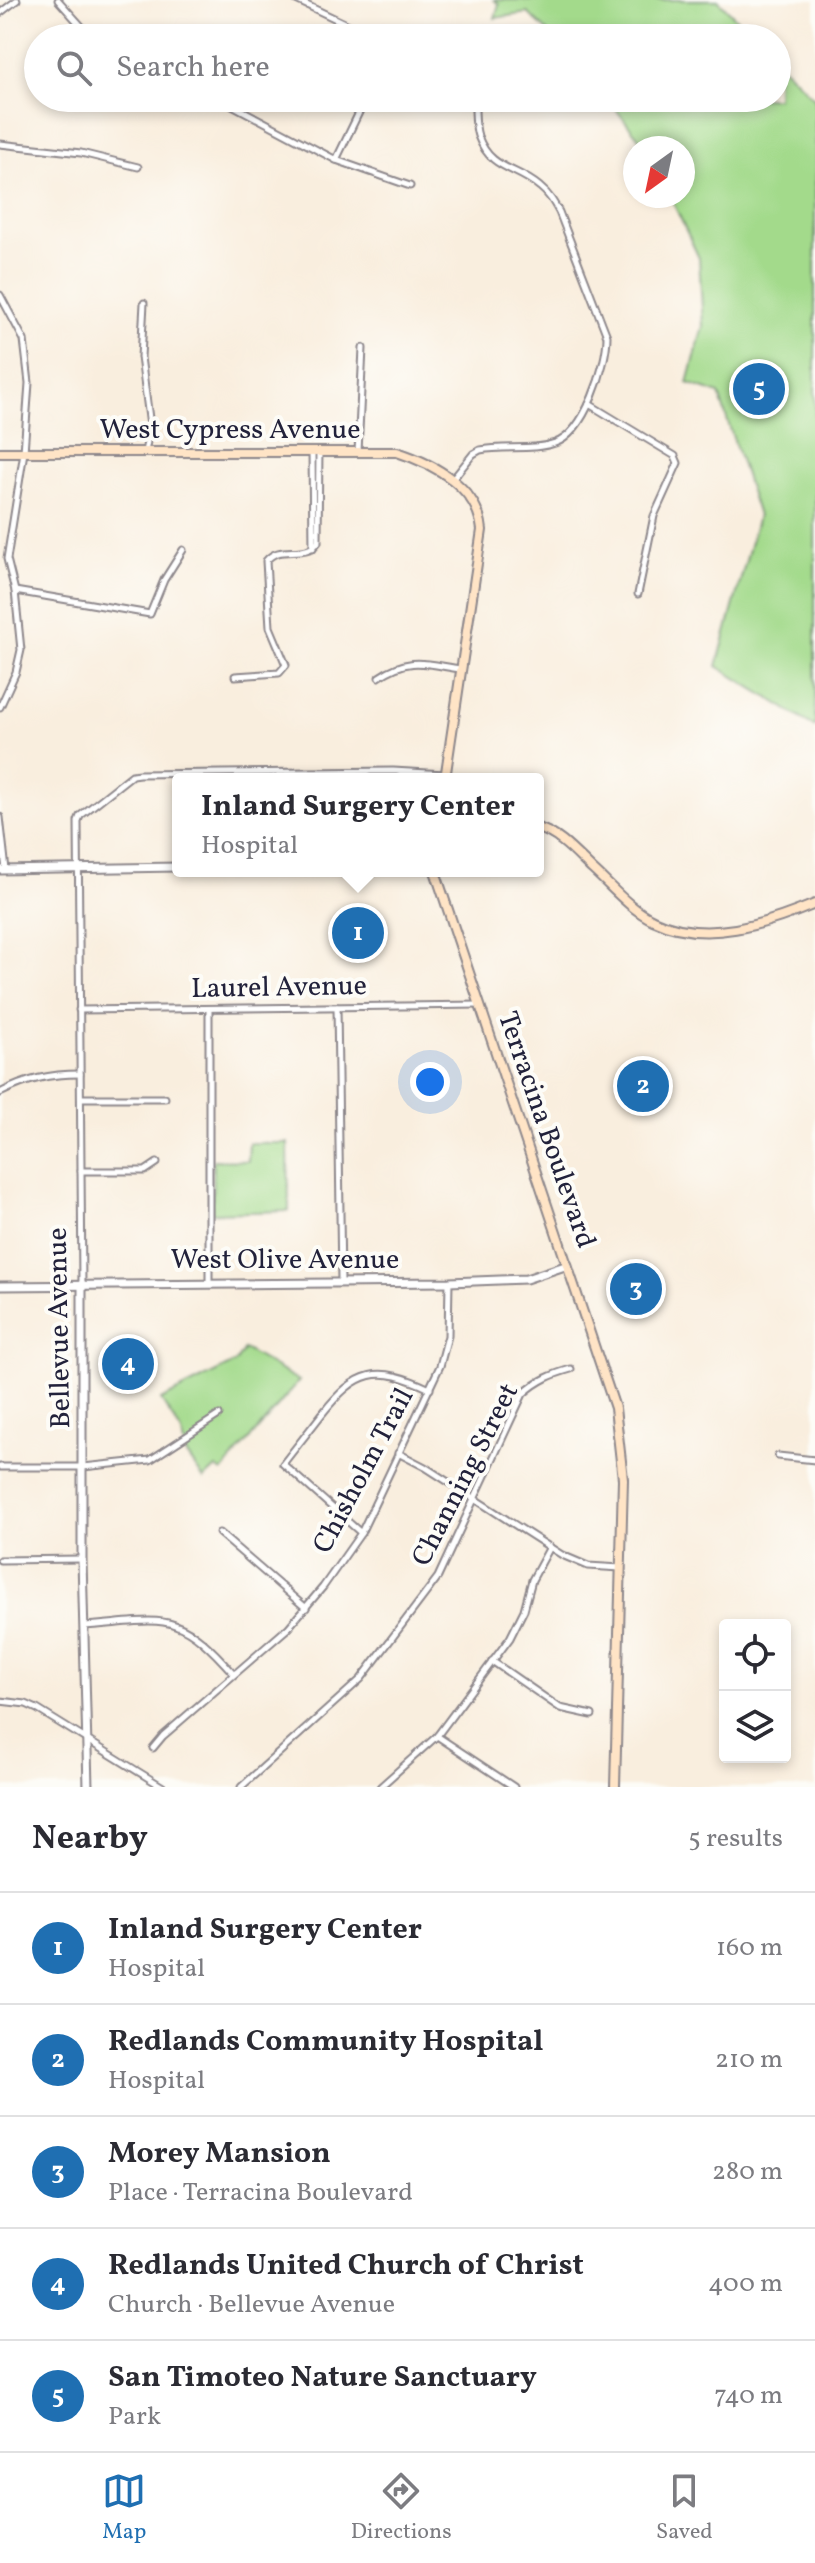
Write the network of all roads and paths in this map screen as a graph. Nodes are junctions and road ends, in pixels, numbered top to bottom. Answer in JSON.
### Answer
{"nodes":[{"id":1,"x":17,"y":0,"type":"edge"},
{"id":2,"x":58,"y":0,"type":"edge"},
{"id":3,"x":296,"y":0,"type":"edge"},
{"id":4,"x":0,"y":13,"type":"edge"},
{"id":5,"x":79,"y":24,"type":"edge"},
{"id":6,"x":347,"y":24,"type":"edge"},
{"id":7,"x":253,"y":112,"type":"edge"},
{"id":8,"x":359,"y":112,"type":"edge"},
{"id":9,"x":474,"y":112,"type":"edge"},
{"id":10,"x":0,"y":144,"type":"edge"},
{"id":11,"x":336,"y":160,"type":"junction"},
{"id":12,"x":138,"y":167,"type":"dead end"},
{"id":13,"x":410,"y":186,"type":"dead end"},
{"id":14,"x":0,"y":295,"type":"edge"},
{"id":15,"x":144,"y":303,"type":"dead end"},
{"id":16,"x":363,"y":348,"type":"dead end"},
{"id":17,"x":588,"y":403,"type":"junction"},
{"id":18,"x":316,"y":451,"type":"junction"},
{"id":19,"x":0,"y":452,"type":"edge"},
{"id":20,"x":24,"y":452,"type":"junction"},
{"id":21,"x":145,"y":452,"type":"junction"},
{"id":22,"x":358,"y":452,"type":"junction"},
{"id":23,"x":452,"y":480,"type":"junction"},
{"id":24,"x":311,"y":503,"type":"junction"},
{"id":25,"x":319,"y":503,"type":"junction"},
{"id":26,"x":313,"y":549,"type":"junction"},
{"id":27,"x":183,"y":550,"type":"dead end"},
{"id":28,"x":15,"y":591,"type":"junction"},
{"id":29,"x":638,"y":594,"type":"dead end"},
{"id":30,"x":461,"y":669,"type":"junction"},
{"id":31,"x":235,"y":676,"type":"dead end"},
{"id":32,"x":379,"y":677,"type":"dead end"},
{"id":33,"x":0,"y":707,"type":"edge"},
{"id":34,"x":262,"y":773,"type":"edge"},
{"id":35,"x":410,"y":773,"type":"edge"},
{"id":36,"x":446,"y":773,"type":"edge"},
{"id":37,"x":172,"y":774,"type":"edge"},
{"id":38,"x":0,"y":817,"type":"edge"},
{"id":39,"x":544,"y":831,"type":"edge"},
{"id":40,"x":172,"y":867,"type":"edge"},
{"id":41,"x":78,"y":868,"type":"junction"},
{"id":42,"x":3,"y":870,"type":"edge"},
{"id":43,"x":437,"y":877,"type":"edge"},
{"id":44,"x":815,"y":904,"type":"edge"},
{"id":45,"x":480,"y":1005,"type":"junction"},
{"id":46,"x":337,"y":1007,"type":"junction"},
{"id":47,"x":209,"y":1009,"type":"junction"},
{"id":48,"x":79,"y":1010,"type":"junction"},
{"id":49,"x":80,"y":1074,"type":"junction"},
{"id":50,"x":0,"y":1093,"type":"edge"},
{"id":51,"x":81,"y":1098,"type":"junction"},
{"id":52,"x":165,"y":1098,"type":"dead end"},
{"id":53,"x":157,"y":1163,"type":"dead end"},
{"id":54,"x":80,"y":1171,"type":"junction"},
{"id":55,"x":568,"y":1265,"type":"junction"},
{"id":56,"x":341,"y":1281,"type":"junction"},
{"id":57,"x":209,"y":1282,"type":"junction"},
{"id":58,"x":449,"y":1282,"type":"junction"},
{"id":59,"x":82,"y":1284,"type":"junction"},
{"id":60,"x":0,"y":1286,"type":"edge"},
{"id":61,"x":571,"y":1369,"type":"dead end"},
{"id":62,"x":430,"y":1389,"type":"junction"},
{"id":63,"x":219,"y":1415,"type":"dead end"},
{"id":64,"x":398,"y":1453,"type":"junction"},
{"id":65,"x":778,"y":1456,"type":"dead end"},
{"id":66,"x":815,"y":1460,"type":"edge"},
{"id":67,"x":0,"y":1467,"type":"edge"},
{"id":68,"x":83,"y":1467,"type":"junction"},
{"id":69,"x":473,"y":1498,"type":"junction"},
{"id":70,"x":219,"y":1533,"type":"dead end"},
{"id":71,"x":361,"y":1533,"type":"junction"},
{"id":72,"x":550,"y":1547,"type":"junction"},
{"id":73,"x":82,"y":1559,"type":"junction"},
{"id":74,"x":0,"y":1560,"type":"edge"},
{"id":75,"x":621,"y":1568,"type":"junction"},
{"id":76,"x":307,"y":1608,"type":"junction"},
{"id":77,"x":85,"y":1626,"type":"junction"},
{"id":78,"x":492,"y":1661,"type":"junction"},
{"id":79,"x":234,"y":1674,"type":"junction"},
{"id":80,"x":0,"y":1701,"type":"edge"},
{"id":81,"x":592,"y":1715,"type":"dead end"},
{"id":82,"x":437,"y":1736,"type":"junction"},
{"id":83,"x":88,"y":1738,"type":"junction"},
{"id":84,"x":153,"y":1748,"type":"dead end"},
{"id":85,"x":504,"y":1784,"type":"edge"},
{"id":86,"x":88,"y":1787,"type":"edge"},
{"id":87,"x":163,"y":1787,"type":"edge"},
{"id":88,"x":241,"y":1787,"type":"edge"},
{"id":89,"x":380,"y":1787,"type":"edge"},
{"id":90,"x":514,"y":1787,"type":"edge"},
{"id":91,"x":615,"y":1787,"type":"edge"}],
"edges":[{"from":1,"to":4,"type":"street"},
{"from":2,"to":5,"type":"street"},
{"from":3,"to":6,"type":"street"},
{"from":7,"to":11,"type":"street"},
{"from":8,"to":11,"type":"street"},
{"from":9,"to":17,"type":"street"},
{"from":10,"to":12,"type":"street"},
{"from":11,"to":13,"type":"street"},
{"from":14,"to":20,"type":"street"},
{"from":15,"to":21,"type":"street"},
{"from":16,"to":22,"type":"street"},
{"from":17,"to":23,"type":"street"},
{"from":17,"to":29,"type":"street"},
{"from":18,"to":21,"type":"main road","name":"West Cypress Avenue"},
{"from":18,"to":22,"type":"main road","name":"West Cypress Avenue"},
{"from":18,"to":24,"type":"street"},
{"from":18,"to":25,"type":"street"},
{"from":19,"to":20,"type":"main road","name":"West Cypress Avenue"},
{"from":20,"to":21,"type":"main road","name":"West Cypress Avenue"},
{"from":20,"to":28,"type":"street"},
{"from":22,"to":23,"type":"main road","name":"West Cypress Avenue"},
{"from":23,"to":30,"type":"main road"},
{"from":24,"to":25,"type":"street"},
{"from":24,"to":26,"type":"street"},
{"from":25,"to":26,"type":"street"},
{"from":26,"to":31,"type":"street"},
{"from":27,"to":28,"type":"street"},
{"from":28,"to":33,"type":"street"},
{"from":30,"to":32,"type":"street"},
{"from":30,"to":36,"type":"main road"},
{"from":34,"to":35,"type":"street","name":"Bellevue Avenue"},
{"from":37,"to":41,"type":"street","name":"Bellevue Avenue"},
{"from":38,"to":42,"type":"street"},
{"from":39,"to":44,"type":"main road"},
{"from":40,"to":41,"type":"street"},
{"from":41,"to":42,"type":"street"},
{"from":41,"to":48,"type":"street","name":"Bellevue Avenue"},
{"from":43,"to":45,"type":"main road","name":"Terracina Boulevard"},
{"from":45,"to":46,"type":"street","name":"Laurel Avenue"},
{"from":45,"to":55,"type":"main road","name":"Terracina Boulevard"},
{"from":46,"to":47,"type":"street","name":"Laurel Avenue"},
{"from":46,"to":56,"type":"street"},
{"from":47,"to":48,"type":"street","name":"Laurel Avenue"},
{"from":47,"to":57,"type":"street"},
{"from":48,"to":49,"type":"street","name":"Bellevue Avenue"},
{"from":49,"to":50,"type":"street"},
{"from":49,"to":51,"type":"street","name":"Bellevue Avenue"},
{"from":51,"to":52,"type":"street"},
{"from":51,"to":54,"type":"street","name":"Bellevue Avenue"},
{"from":53,"to":54,"type":"street"},
{"from":54,"to":59,"type":"street","name":"Bellevue Avenue"},
{"from":55,"to":58,"type":"street","name":"West Olive Avenue"},
{"from":55,"to":75,"type":"main road","name":"Terracina Boulevard"},
{"from":56,"to":57,"type":"street","name":"West Olive Avenue"},
{"from":56,"to":58,"type":"street","name":"West Olive Avenue"},
{"from":57,"to":59,"type":"street","name":"West Olive Avenue"},
{"from":58,"to":62,"type":"street","name":"Chisholm Trail"},
{"from":59,"to":60,"type":"street","name":"West Olive Avenue"},
{"from":59,"to":68,"type":"street","name":"Bellevue Avenue"},
{"from":61,"to":69,"type":"street","name":"Channing Street"},
{"from":62,"to":64,"type":"street","name":"Chisholm Trail"},
{"from":62,"to":71,"type":"street"},
{"from":63,"to":68,"type":"street"},
{"from":64,"to":69,"type":"street"},
{"from":64,"to":71,"type":"street","name":"Chisholm Trail"},
{"from":65,"to":66,"type":"street"},
{"from":67,"to":68,"type":"street"},
{"from":68,"to":73,"type":"street","name":"Bellevue Avenue"},
{"from":69,"to":72,"type":"street"},
{"from":69,"to":88,"type":"street","name":"Channing Street"},
{"from":70,"to":76,"type":"street"},
{"from":71,"to":76,"type":"street","name":"Chisholm Trail"},
{"from":72,"to":75,"type":"street"},
{"from":72,"to":78,"type":"street"},
{"from":73,"to":74,"type":"street"},
{"from":73,"to":77,"type":"street","name":"Bellevue Avenue"},
{"from":75,"to":91,"type":"main road","name":"Terracina Boulevard"},
{"from":76,"to":79,"type":"street","name":"Chisholm Trail"},
{"from":77,"to":79,"type":"street"},
{"from":77,"to":83,"type":"street","name":"Bellevue Avenue"},
{"from":78,"to":81,"type":"street"},
{"from":78,"to":82,"type":"street"},
{"from":79,"to":84,"type":"street","name":"Chisholm Trail"},
{"from":80,"to":83,"type":"street"},
{"from":82,"to":85,"type":"street"},
{"from":82,"to":89,"type":"street"},
{"from":83,"to":86,"type":"street","name":"Bellevue Avenue"},
{"from":83,"to":87,"type":"street"},
{"from":85,"to":90,"type":"street"}]}
